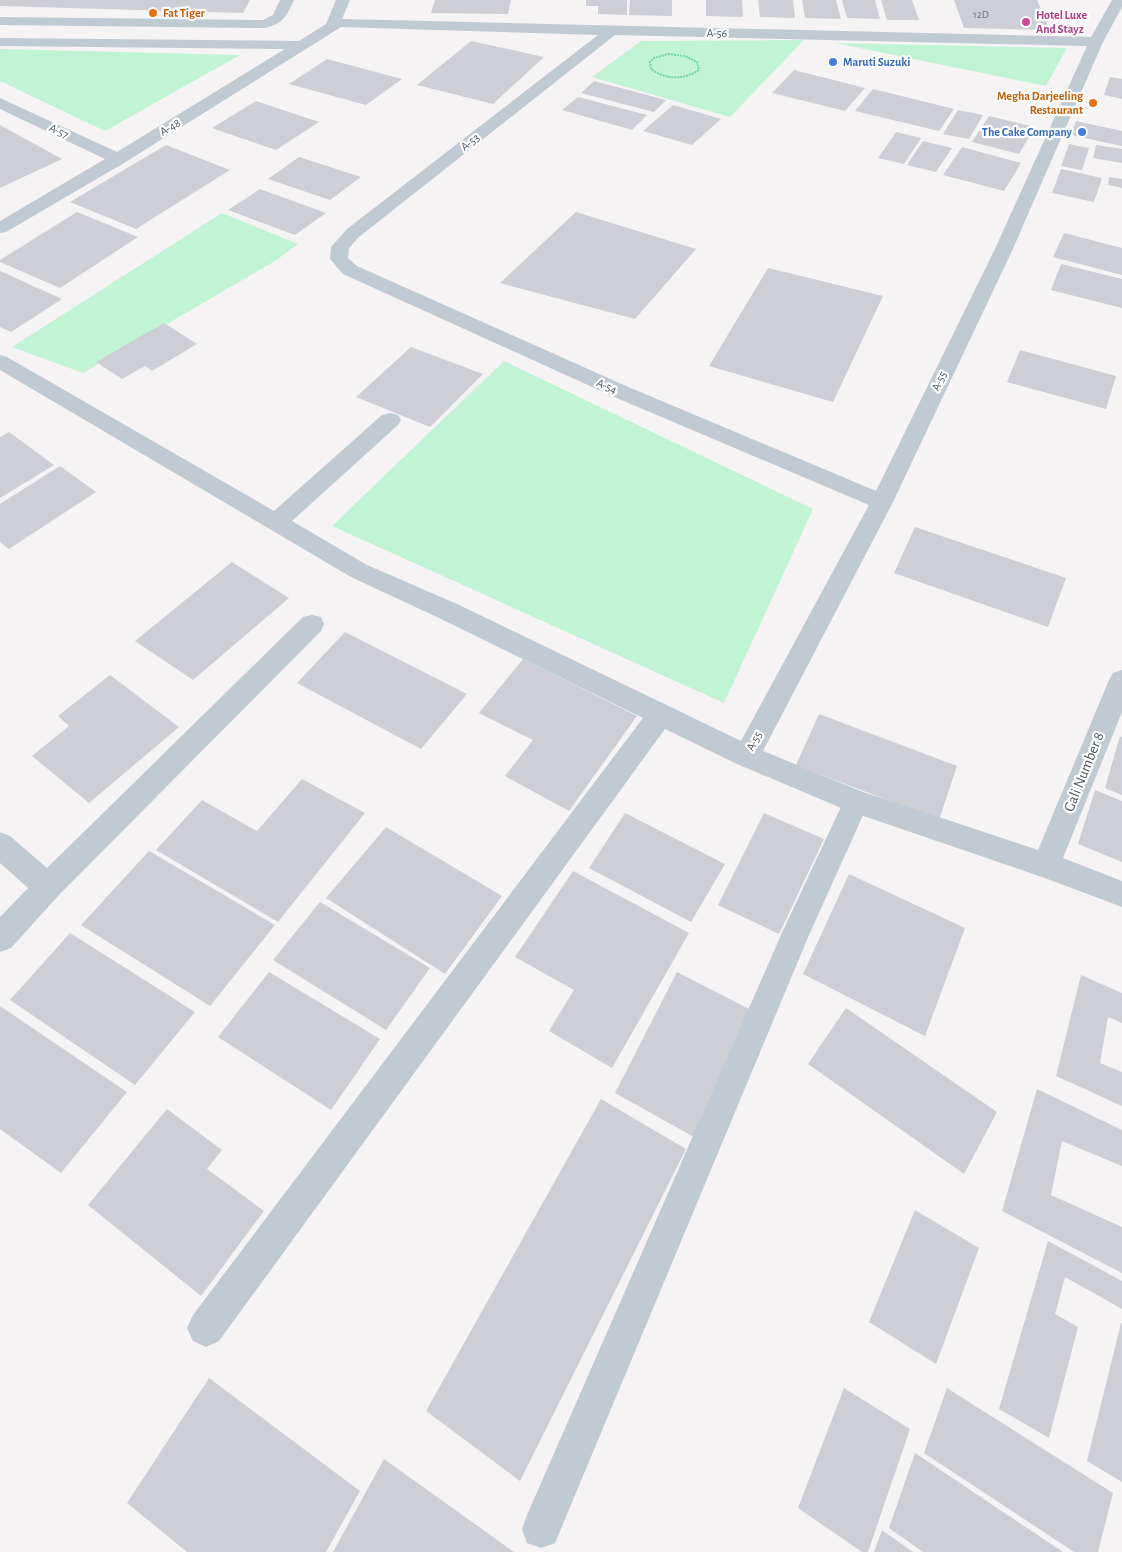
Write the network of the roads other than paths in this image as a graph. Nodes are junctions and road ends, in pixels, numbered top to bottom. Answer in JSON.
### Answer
{"nodes":[{"id":1,"x":287,"y":0,"type":"edge"},
{"id":2,"x":343,"y":0,"type":"edge"},
{"id":3,"x":1119,"y":0,"type":"edge"},
{"id":4,"x":358,"y":8,"type":"dead end"},
{"id":5,"x":0,"y":21,"type":"edge"},
{"id":6,"x":340,"y":24,"type":"junction"},
{"id":7,"x":612,"y":31,"type":"junction"},
{"id":8,"x":0,"y":42,"type":"edge"},
{"id":9,"x":1096,"y":42,"type":"junction"},
{"id":10,"x":304,"y":46,"type":"junction"},
{"id":11,"x":0,"y":103,"type":"edge"},
{"id":12,"x":118,"y":160,"type":"junction"},
{"id":13,"x":0,"y":228,"type":"edge"},
{"id":14,"x":339,"y":259,"type":"joint"},
{"id":15,"x":0,"y":361,"type":"edge"},
{"id":16,"x":390,"y":420,"type":"dead end"},
{"id":17,"x":882,"y":502,"type":"junction"},
{"id":18,"x":276,"y":522,"type":"junction"},
{"id":19,"x":312,"y":624,"type":"dead end"},
{"id":20,"x":1122,"y":680,"type":"edge"},
{"id":21,"x":661,"y":714,"type":"junction"},
{"id":22,"x":747,"y":756,"type":"junction"},
{"id":23,"x":856,"y":802,"type":"junction"},
{"id":24,"x":0,"y":846,"type":"edge"},
{"id":25,"x":1046,"y":865,"type":"junction"},
{"id":26,"x":48,"y":887,"type":"junction"},
{"id":27,"x":1122,"y":894,"type":"edge"},
{"id":28,"x":0,"y":938,"type":"edge"},
{"id":29,"x":206,"y":1328,"type":"dead end"},
{"id":30,"x":541,"y":1529,"type":"dead end"}],
"edges":[{"from":1,"to":5,"type":"lane"},
{"from":2,"to":6,"type":"street"},
{"from":3,"to":9,"type":"street","name":"A-55"},
{"from":4,"to":6,"type":"street"},
{"from":6,"to":7,"type":"street","name":"A-56"},
{"from":6,"to":10,"type":"street","name":"A-48"},
{"from":7,"to":9,"type":"street","name":"A-56"},
{"from":7,"to":14,"type":"street","name":"A-53"},
{"from":8,"to":10,"type":"street"},
{"from":9,"to":17,"type":"street","name":"A-55"},
{"from":10,"to":12,"type":"street","name":"A-48"},
{"from":11,"to":12,"type":"street","name":"A-57"},
{"from":12,"to":13,"type":"street","name":"A-48"},
{"from":14,"to":17,"type":"street","name":"A-54"},
{"from":15,"to":18,"type":"street"},
{"from":16,"to":18,"type":"street"},
{"from":17,"to":22,"type":"street","name":"A-55"},
{"from":18,"to":21,"type":"street"},
{"from":19,"to":26,"type":"street"},
{"from":20,"to":25,"type":"street","name":"Gali Number 8"},
{"from":21,"to":22,"type":"street"},
{"from":21,"to":29,"type":"street"},
{"from":22,"to":23,"type":"street"},
{"from":23,"to":25,"type":"street"},
{"from":23,"to":30,"type":"lane"},
{"from":24,"to":26,"type":"street"},
{"from":25,"to":27,"type":"street"},
{"from":26,"to":28,"type":"street"}]}
